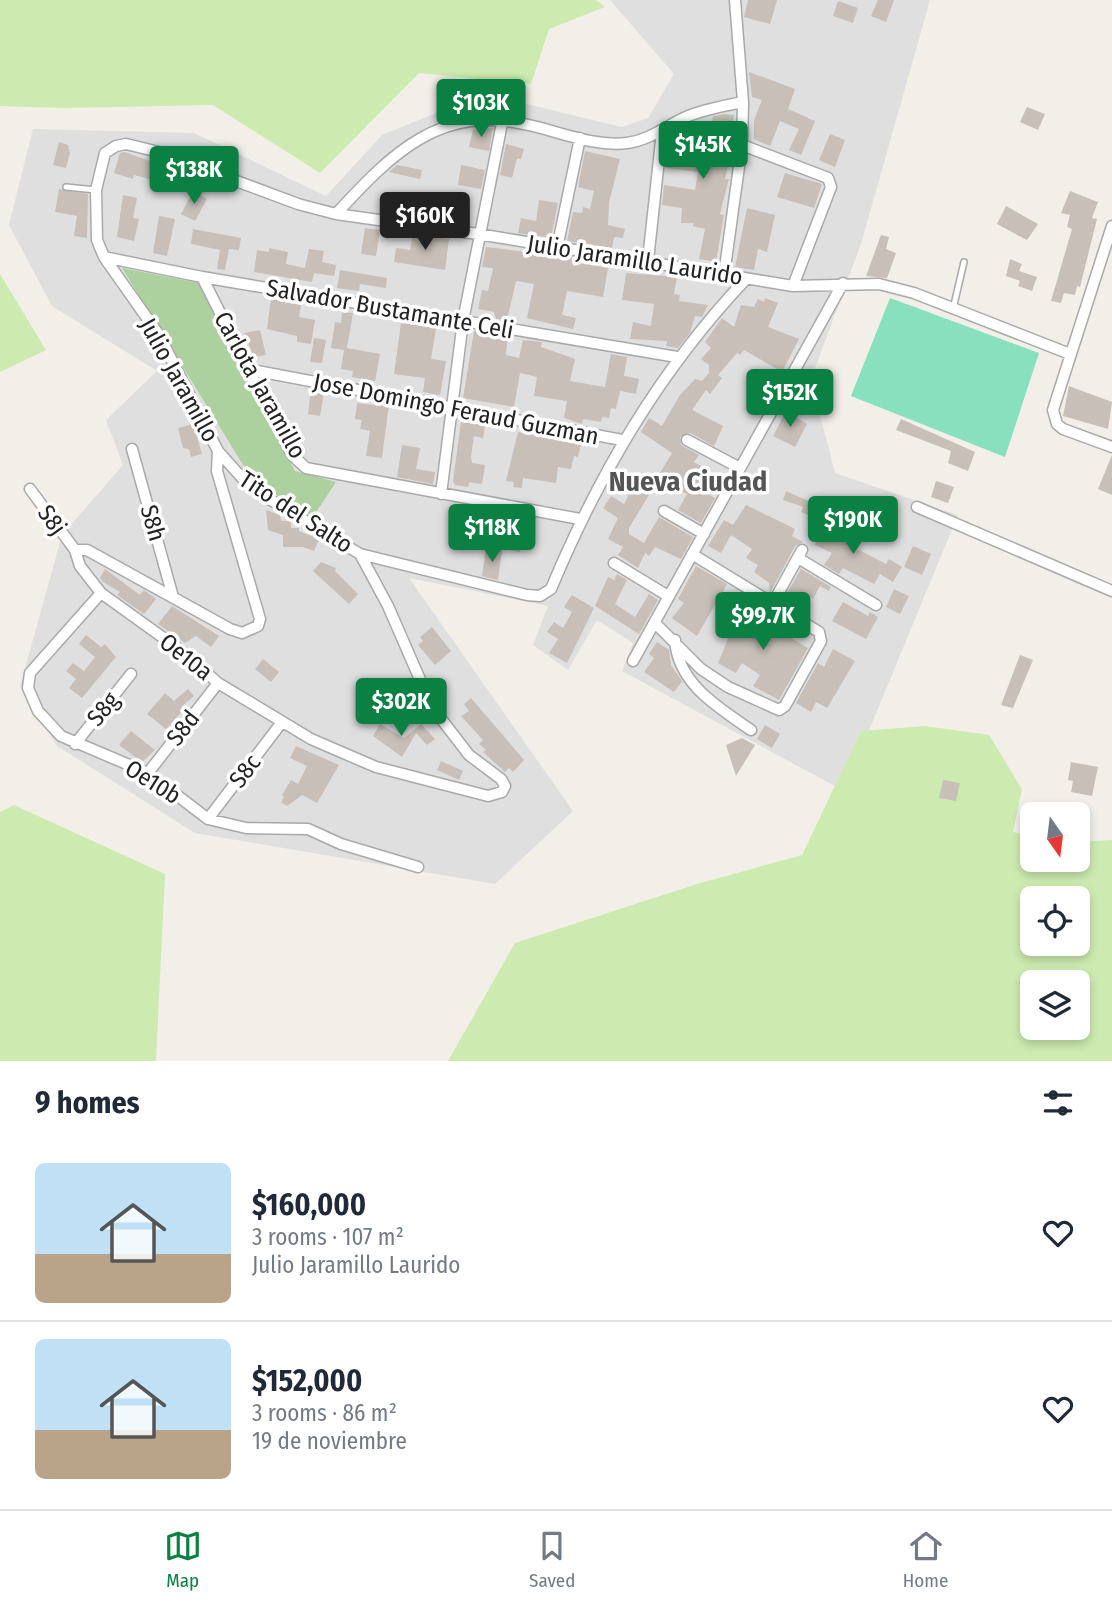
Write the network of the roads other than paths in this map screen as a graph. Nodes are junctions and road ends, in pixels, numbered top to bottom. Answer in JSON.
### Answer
{"nodes":[{"id":1,"x":735,"y":0,"type":"edge"},
{"id":2,"x":743,"y":102,"type":"junction"},
{"id":3,"x":503,"y":118,"type":"junction"},
{"id":4,"x":662,"y":132,"type":"junction"},
{"id":5,"x":580,"y":138,"type":"junction"},
{"id":6,"x":742,"y":145,"type":"junction"},
{"id":7,"x":66,"y":187,"type":"dead end"},
{"id":8,"x":96,"y":190,"type":"junction"},
{"id":9,"x":337,"y":214,"type":"junction"},
{"id":10,"x":1112,"y":226,"type":"edge"},
{"id":11,"x":478,"y":234,"type":"junction"},
{"id":12,"x":557,"y":248,"type":"junction"},
{"id":13,"x":104,"y":257,"type":"junction"},
{"id":14,"x":648,"y":260,"type":"junction"},
{"id":15,"x":964,"y":262,"type":"dead end"},
{"id":16,"x":724,"y":275,"type":"junction"},
{"id":17,"x":202,"y":277,"type":"junction"},
{"id":18,"x":746,"y":279,"type":"junction"},
{"id":19,"x":843,"y":283,"type":"junction"},
{"id":20,"x":793,"y":286,"type":"junction"},
{"id":21,"x":953,"y":309,"type":"junction"},
{"id":22,"x":463,"y":321,"type":"junction"},
{"id":23,"x":1070,"y":354,"type":"junction"},
{"id":24,"x":677,"y":357,"type":"junction"},
{"id":25,"x":247,"y":369,"type":"junction"},
{"id":26,"x":450,"y":408,"type":"junction"},
{"id":27,"x":622,"y":440,"type":"junction"},
{"id":28,"x":687,"y":440,"type":"dead end"},
{"id":29,"x":1112,"y":447,"type":"edge"},
{"id":30,"x":132,"y":449,"type":"dead end"},
{"id":31,"x":218,"y":451,"type":"junction"},
{"id":32,"x":740,"y":468,"type":"junction"},
{"id":33,"x":30,"y":489,"type":"dead end"},
{"id":34,"x":441,"y":494,"type":"junction"},
{"id":35,"x":917,"y":507,"type":"dead end"},
{"id":36,"x":664,"y":511,"type":"dead end"},
{"id":37,"x":580,"y":519,"type":"junction"},
{"id":38,"x":704,"y":534,"type":"junction"},
{"id":39,"x":75,"y":550,"type":"junction"},
{"id":40,"x":360,"y":554,"type":"junction"},
{"id":41,"x":692,"y":554,"type":"junction"},
{"id":42,"x":614,"y":563,"type":"dead end"},
{"id":43,"x":1112,"y":591,"type":"edge"},
{"id":44,"x":101,"y":593,"type":"junction"},
{"id":45,"x":668,"y":596,"type":"junction"},
{"id":46,"x":173,"y":597,"type":"junction"},
{"id":47,"x":773,"y":603,"type":"junction"},
{"id":48,"x":876,"y":605,"type":"dead end"},
{"id":49,"x":655,"y":623,"type":"junction"},
{"id":50,"x":253,"y":631,"type":"joint"},
{"id":51,"x":675,"y":640,"type":"junction"},
{"id":52,"x":633,"y":661,"type":"dead end"},
{"id":53,"x":131,"y":674,"type":"dead end"},
{"id":54,"x":218,"y":683,"type":"junction"},
{"id":55,"x":282,"y":722,"type":"junction"},
{"id":56,"x":751,"y":730,"type":"dead end"},
{"id":57,"x":75,"y":744,"type":"junction"},
{"id":58,"x":148,"y":773,"type":"junction"},
{"id":59,"x":208,"y":820,"type":"junction"},
{"id":60,"x":418,"y":867,"type":"dead end"}],
"edges":[{"from":1,"to":2,"type":"street"},
{"from":2,"to":4,"type":"street"},
{"from":2,"to":6,"type":"street"},
{"from":3,"to":5,"type":"street"},
{"from":3,"to":9,"type":"street"},
{"from":3,"to":11,"type":"street"},
{"from":4,"to":5,"type":"street"},
{"from":4,"to":14,"type":"street"},
{"from":5,"to":12,"type":"street"},
{"from":6,"to":16,"type":"street"},
{"from":6,"to":20,"type":"street"},
{"from":7,"to":8,"type":"lane"},
{"from":8,"to":9,"type":"street","name":"Julio Jaramillo Laurido"},
{"from":8,"to":13,"type":"street"},
{"from":9,"to":11,"type":"street","name":"Julio Jaramillo Laurido"},
{"from":10,"to":23,"type":"street"},
{"from":11,"to":12,"type":"street","name":"Julio Jaramillo Laurido"},
{"from":11,"to":22,"type":"street"},
{"from":12,"to":14,"type":"street","name":"Julio Jaramillo Laurido"},
{"from":13,"to":17,"type":"street","name":"Salvador Bustamante Celi"},
{"from":13,"to":31,"type":"street","name":"Julio Jaramillo"},
{"from":14,"to":16,"type":"street","name":"Julio Jaramillo Laurido"},
{"from":15,"to":21,"type":"lane"},
{"from":16,"to":18,"type":"street","name":"Julio Jaramillo Laurido"},
{"from":17,"to":22,"type":"street","name":"Salvador Bustamante Celi"},
{"from":17,"to":25,"type":"street","name":"Carlota Jaramillo"},
{"from":18,"to":20,"type":"street","name":"Julio Jaramillo Laurido"},
{"from":18,"to":24,"type":"street"},
{"from":19,"to":20,"type":"street","name":"Julio Jaramillo Laurido"},
{"from":19,"to":21,"type":"street","name":"Julio Jaramillo Laurido"},
{"from":19,"to":32,"type":"street"},
{"from":21,"to":23,"type":"street","name":"Julio Jaramillo Laurido"},
{"from":22,"to":24,"type":"street","name":"Salvador Bustamante Celi"},
{"from":22,"to":26,"type":"street"},
{"from":23,"to":29,"type":"street"},
{"from":24,"to":27,"type":"street"},
{"from":25,"to":26,"type":"street","name":"Jose Domingo Feraud Guzman"},
{"from":25,"to":34,"type":"street","name":"Carlota Jaramillo"},
{"from":26,"to":27,"type":"street","name":"Jose Domingo Feraud Guzman"},
{"from":26,"to":34,"type":"street"},
{"from":27,"to":37,"type":"street"},
{"from":28,"to":32,"type":"street"},
{"from":30,"to":46,"type":"street","name":"S8h"},
{"from":31,"to":40,"type":"street","name":"Tito del Salto"},
{"from":31,"to":50,"type":"street","name":"Julio Jaramillo"},
{"from":32,"to":38,"type":"street"},
{"from":33,"to":39,"type":"street","name":"S8j"},
{"from":34,"to":37,"type":"street","name":"Carlota Jaramillo"},
{"from":35,"to":43,"type":"street"},
{"from":36,"to":38,"type":"street"},
{"from":37,"to":40,"type":"street","name":"Tito del Salto"},
{"from":38,"to":41,"type":"street"},
{"from":39,"to":44,"type":"street","name":"Oe10a"},
{"from":39,"to":46,"type":"street","name":"Oe10a"},
{"from":40,"to":55,"type":"street","name":"Oe10a"},
{"from":41,"to":45,"type":"street"},
{"from":41,"to":47,"type":"street"},
{"from":42,"to":45,"type":"street"},
{"from":44,"to":54,"type":"street","name":"Oe10a"},
{"from":44,"to":57,"type":"street","name":"Oe10b"},
{"from":45,"to":49,"type":"street"},
{"from":46,"to":50,"type":"street","name":"Oe10a"},
{"from":47,"to":48,"type":"street"},
{"from":47,"to":51,"type":"street"},
{"from":49,"to":51,"type":"street"},
{"from":49,"to":52,"type":"street"},
{"from":51,"to":56,"type":"street"},
{"from":53,"to":57,"type":"street","name":"S8g"},
{"from":54,"to":55,"type":"street","name":"Oe10a"},
{"from":54,"to":58,"type":"street","name":"S8d"},
{"from":55,"to":59,"type":"street","name":"S8c"},
{"from":57,"to":58,"type":"street","name":"Oe10b"},
{"from":58,"to":59,"type":"street","name":"Oe10b"},
{"from":59,"to":60,"type":"street","name":"Oe10b"}]}
